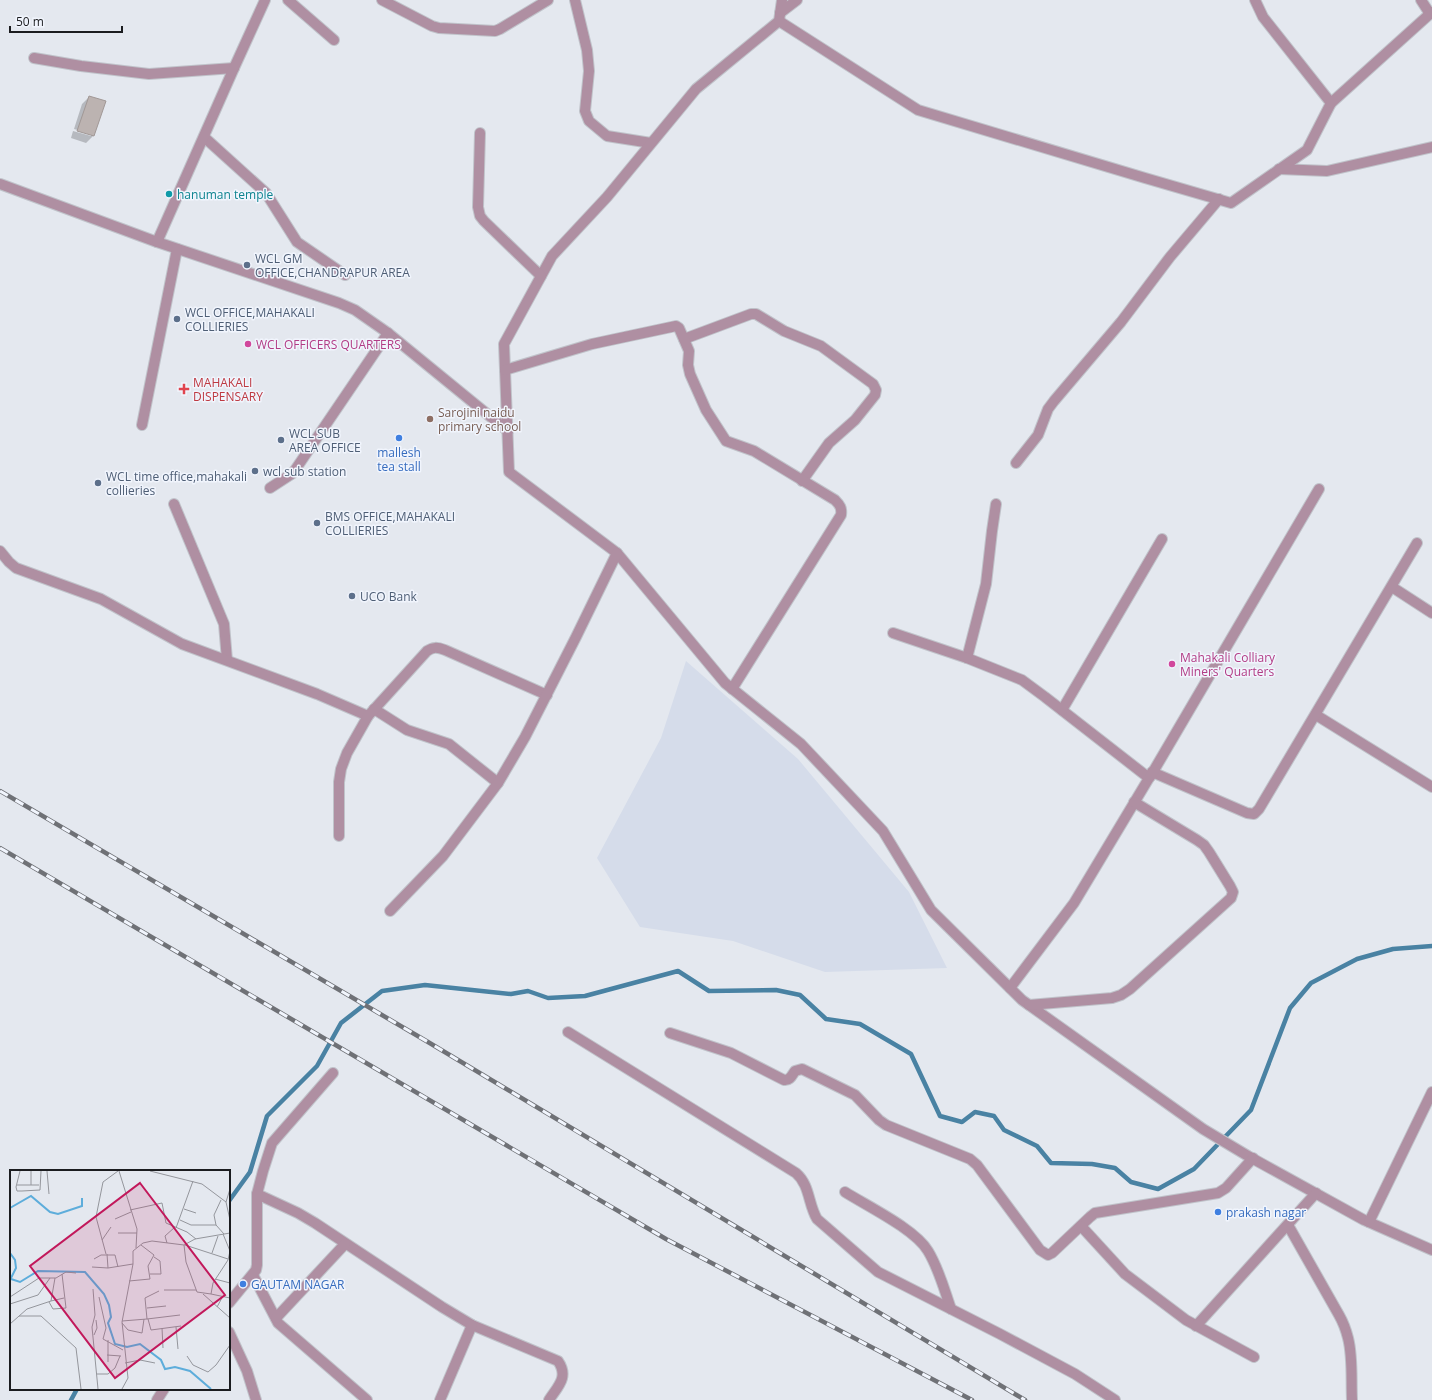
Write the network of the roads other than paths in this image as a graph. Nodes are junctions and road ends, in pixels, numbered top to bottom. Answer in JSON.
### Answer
{"nodes":[{"id":1,"x":265,"y":0,"type":"edge"},
{"id":2,"x":288,"y":0,"type":"edge"},
{"id":3,"x":382,"y":0,"type":"edge"},
{"id":4,"x":548,"y":0,"type":"edge"},
{"id":5,"x":576,"y":0,"type":"edge"},
{"id":6,"x":782,"y":0,"type":"edge"},
{"id":7,"x":797,"y":0,"type":"edge"},
{"id":8,"x":1255,"y":0,"type":"edge"},
{"id":9,"x":1421,"y":0,"type":"edge"},
{"id":10,"x":780,"y":17,"type":"junction"},
{"id":11,"x":1430,"y":17,"type":"edge"},
{"id":12,"x":334,"y":40,"type":"dead end"},
{"id":13,"x":34,"y":58,"type":"dead end"},
{"id":14,"x":234,"y":68,"type":"junction"},
{"id":15,"x":1331,"y":103,"type":"junction"},
{"id":16,"x":480,"y":133,"type":"dead end"},
{"id":17,"x":204,"y":138,"type":"junction"},
{"id":18,"x":651,"y":143,"type":"junction"},
{"id":19,"x":1432,"y":147,"type":"edge"},
{"id":20,"x":1279,"y":170,"type":"junction"},
{"id":21,"x":0,"y":184,"type":"edge"},
{"id":22,"x":1219,"y":199,"type":"junction"},
{"id":23,"x":157,"y":242,"type":"junction"},
{"id":24,"x":177,"y":249,"type":"junction"},
{"id":25,"x":345,"y":275,"type":"dead end"},
{"id":26,"x":541,"y":276,"type":"junction"},
{"id":27,"x":388,"y":333,"type":"junction"},
{"id":28,"x":684,"y":339,"type":"junction"},
{"id":29,"x":506,"y":370,"type":"junction"},
{"id":30,"x":142,"y":424,"type":"dead end"},
{"id":31,"x":508,"y":431,"type":"junction"},
{"id":32,"x":1016,"y":463,"type":"dead end"},
{"id":33,"x":802,"y":481,"type":"junction"},
{"id":34,"x":270,"y":488,"type":"dead end"},
{"id":35,"x":1319,"y":489,"type":"dead end"},
{"id":36,"x":174,"y":504,"type":"dead end"},
{"id":37,"x":996,"y":504,"type":"dead end"},
{"id":38,"x":1162,"y":539,"type":"dead end"},
{"id":39,"x":1417,"y":543,"type":"dead end"},
{"id":40,"x":0,"y":551,"type":"edge"},
{"id":41,"x":616,"y":552,"type":"junction"},
{"id":42,"x":1392,"y":587,"type":"junction"},
{"id":43,"x":1432,"y":613,"type":"edge"},
{"id":44,"x":893,"y":633,"type":"dead end"},
{"id":45,"x":967,"y":658,"type":"junction"},
{"id":46,"x":226,"y":660,"type":"junction"},
{"id":47,"x":732,"y":689,"type":"junction"},
{"id":48,"x":547,"y":695,"type":"junction"},
{"id":49,"x":1062,"y":710,"type":"junction"},
{"id":50,"x":371,"y":712,"type":"junction"},
{"id":51,"x":1316,"y":715,"type":"junction"},
{"id":52,"x":1151,"y":775,"type":"junction"},
{"id":53,"x":498,"y":783,"type":"junction"},
{"id":54,"x":1432,"y":787,"type":"edge"},
{"id":55,"x":1134,"y":802,"type":"junction"},
{"id":56,"x":340,"y":836,"type":"dead end"},
{"id":57,"x":390,"y":911,"type":"dead end"},
{"id":58,"x":1010,"y":988,"type":"junction"},
{"id":59,"x":1029,"y":1005,"type":"junction"},
{"id":60,"x":568,"y":1032,"type":"dead end"},
{"id":61,"x":670,"y":1033,"type":"dead end"},
{"id":62,"x":333,"y":1073,"type":"dead end"},
{"id":63,"x":1432,"y":1092,"type":"edge"},
{"id":64,"x":1250,"y":1157,"type":"junction"},
{"id":65,"x":845,"y":1192,"type":"dead end"},
{"id":66,"x":1316,"y":1193,"type":"junction"},
{"id":67,"x":257,"y":1194,"type":"junction"},
{"id":68,"x":1369,"y":1222,"type":"junction"},
{"id":69,"x":1288,"y":1225,"type":"junction"},
{"id":70,"x":1080,"y":1226,"type":"junction"},
{"id":71,"x":345,"y":1244,"type":"junction"},
{"id":72,"x":1432,"y":1250,"type":"edge"},
{"id":73,"x":253,"y":1275,"type":"junction"},
{"id":74,"x":230,"y":1302,"type":"edge"},
{"id":75,"x":951,"y":1309,"type":"junction"},
{"id":76,"x":276,"y":1318,"type":"junction"},
{"id":77,"x":472,"y":1325,"type":"junction"},
{"id":78,"x":1196,"y":1326,"type":"junction"},
{"id":79,"x":230,"y":1334,"type":"edge"},
{"id":80,"x":1254,"y":1357,"type":"dead end"},
{"id":81,"x":163,"y":1390,"type":"edge"},
{"id":82,"x":157,"y":1400,"type":"edge"},
{"id":83,"x":256,"y":1400,"type":"edge"},
{"id":84,"x":367,"y":1400,"type":"edge"},
{"id":85,"x":440,"y":1400,"type":"edge"},
{"id":86,"x":549,"y":1400,"type":"edge"},
{"id":87,"x":1115,"y":1400,"type":"edge"},
{"id":88,"x":1352,"y":1400,"type":"edge"}],
"edges":[{"from":1,"to":14,"type":"street"},
{"from":2,"to":12,"type":"street"},
{"from":3,"to":4,"type":"street"},
{"from":5,"to":18,"type":"street"},
{"from":6,"to":10,"type":"street"},
{"from":7,"to":10,"type":"street"},
{"from":8,"to":15,"type":"street"},
{"from":9,"to":11,"type":"street"},
{"from":10,"to":18,"type":"street"},
{"from":10,"to":22,"type":"street"},
{"from":11,"to":15,"type":"street"},
{"from":13,"to":14,"type":"street"},
{"from":14,"to":17,"type":"street"},
{"from":15,"to":20,"type":"street"},
{"from":16,"to":26,"type":"street"},
{"from":17,"to":23,"type":"street"},
{"from":17,"to":25,"type":"street"},
{"from":18,"to":26,"type":"street"},
{"from":19,"to":20,"type":"street"},
{"from":20,"to":22,"type":"street"},
{"from":21,"to":23,"type":"street"},
{"from":22,"to":32,"type":"street"},
{"from":23,"to":24,"type":"street"},
{"from":24,"to":27,"type":"street"},
{"from":24,"to":30,"type":"street"},
{"from":26,"to":29,"type":"street"},
{"from":27,"to":31,"type":"street"},
{"from":27,"to":34,"type":"street"},
{"from":28,"to":29,"type":"street"},
{"from":28,"to":33,"type":"street"},
{"from":28,"to":33,"type":"street"},
{"from":29,"to":31,"type":"street"},
{"from":31,"to":41,"type":"street"},
{"from":33,"to":47,"type":"street"},
{"from":35,"to":52,"type":"street"},
{"from":36,"to":46,"type":"street"},
{"from":37,"to":45,"type":"street"},
{"from":38,"to":49,"type":"street"},
{"from":39,"to":42,"type":"street"},
{"from":40,"to":46,"type":"street"},
{"from":41,"to":47,"type":"street"},
{"from":41,"to":48,"type":"street"},
{"from":42,"to":43,"type":"street"},
{"from":42,"to":51,"type":"street"},
{"from":44,"to":45,"type":"street"},
{"from":45,"to":49,"type":"street"},
{"from":46,"to":50,"type":"street"},
{"from":47,"to":58,"type":"street"},
{"from":48,"to":50,"type":"street"},
{"from":48,"to":53,"type":"street"},
{"from":49,"to":52,"type":"street"},
{"from":50,"to":53,"type":"street"},
{"from":50,"to":56,"type":"street"},
{"from":51,"to":52,"type":"street"},
{"from":51,"to":54,"type":"street"},
{"from":52,"to":55,"type":"street"},
{"from":53,"to":57,"type":"street"},
{"from":55,"to":58,"type":"street"},
{"from":55,"to":59,"type":"street"},
{"from":58,"to":59,"type":"street"},
{"from":59,"to":64,"type":"street"},
{"from":60,"to":75,"type":"street"},
{"from":61,"to":70,"type":"street"},
{"from":62,"to":67,"type":"street"},
{"from":63,"to":68,"type":"street"},
{"from":64,"to":66,"type":"street"},
{"from":64,"to":70,"type":"street"},
{"from":65,"to":75,"type":"street"},
{"from":66,"to":68,"type":"street"},
{"from":66,"to":69,"type":"street"},
{"from":67,"to":71,"type":"street"},
{"from":67,"to":73,"type":"street"},
{"from":68,"to":72,"type":"street"},
{"from":69,"to":78,"type":"street"},
{"from":69,"to":88,"type":"street"},
{"from":70,"to":78,"type":"street"},
{"from":71,"to":76,"type":"street"},
{"from":71,"to":77,"type":"street"},
{"from":73,"to":74,"type":"street"},
{"from":73,"to":76,"type":"street"},
{"from":75,"to":87,"type":"street"},
{"from":76,"to":84,"type":"street"},
{"from":77,"to":85,"type":"street"},
{"from":77,"to":86,"type":"street"},
{"from":78,"to":80,"type":"street"},
{"from":79,"to":83,"type":"street"},
{"from":81,"to":82,"type":"street"}]}
